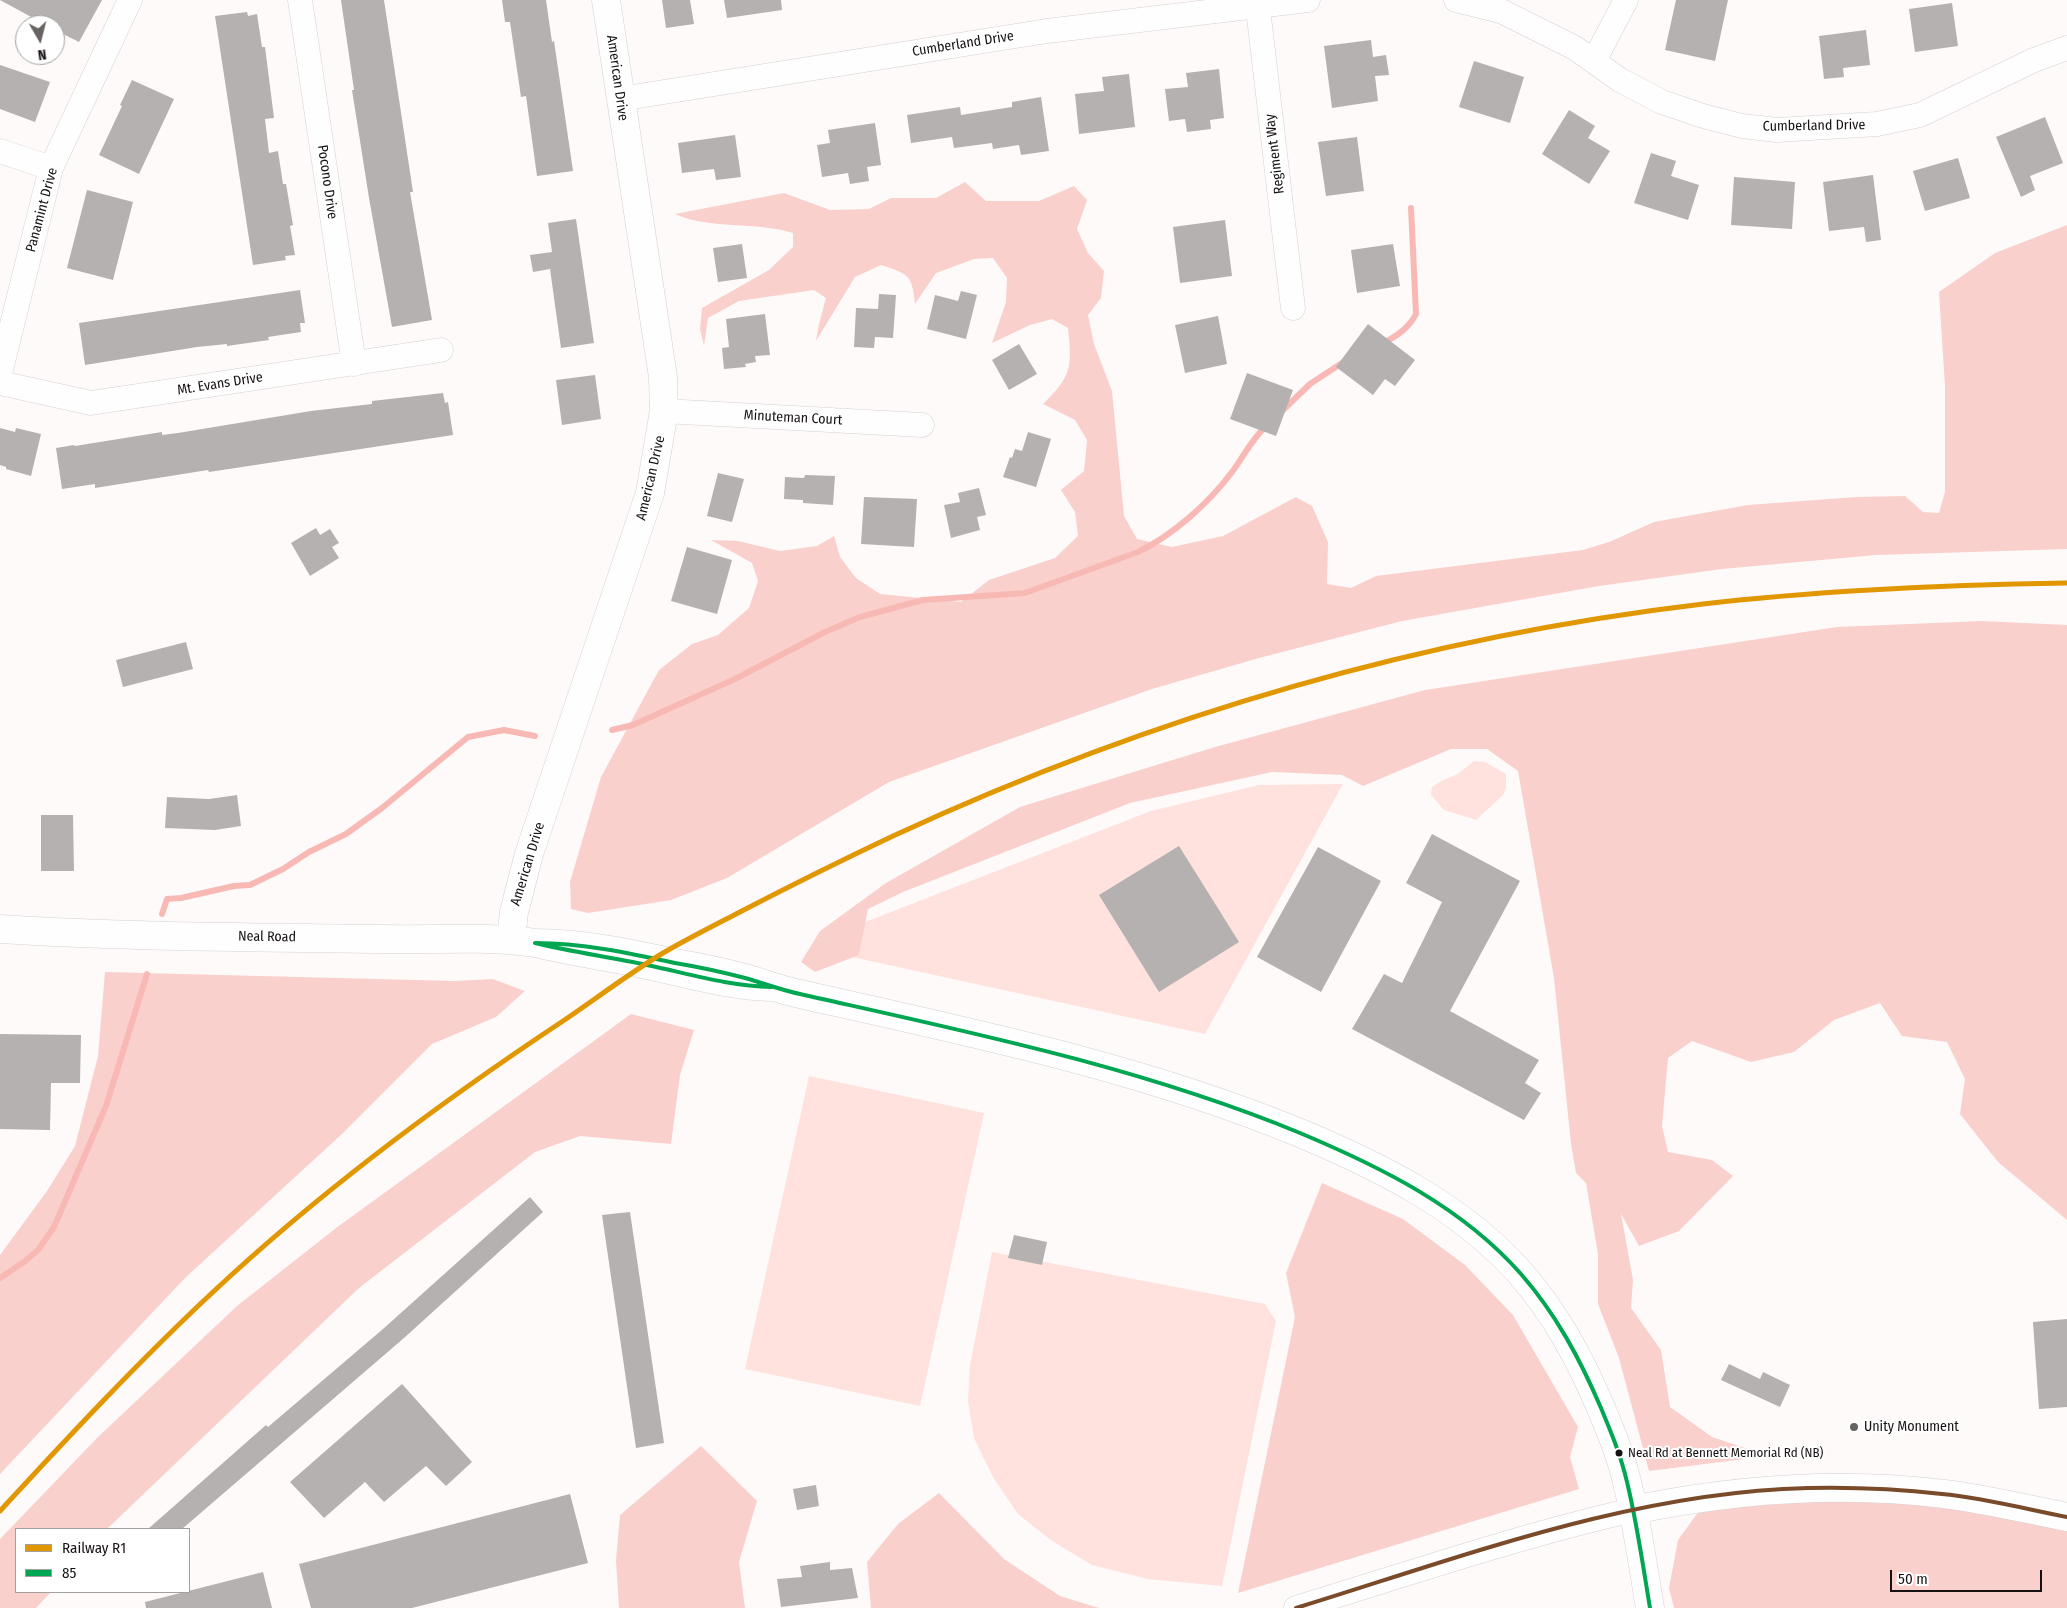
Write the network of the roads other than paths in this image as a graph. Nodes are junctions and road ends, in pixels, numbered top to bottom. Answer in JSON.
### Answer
{"nodes":[{"id":1,"x":130,"y":0,"type":"edge"},
{"id":2,"x":300,"y":0,"type":"edge"},
{"id":3,"x":606,"y":0,"type":"edge"},
{"id":4,"x":1308,"y":0,"type":"edge"},
{"id":5,"x":1456,"y":0,"type":"edge"},
{"id":6,"x":1626,"y":0,"type":"edge"},
{"id":7,"x":1257,"y":3,"type":"edge"},
{"id":8,"x":2067,"y":48,"type":"edge"},
{"id":9,"x":1594,"y":61,"type":"junction"},
{"id":10,"x":620,"y":99,"type":"junction"},
{"id":11,"x":0,"y":151,"type":"edge"},
{"id":12,"x":51,"y":168,"type":"junction"},
{"id":13,"x":1293,"y":308,"type":"dead end"},
{"id":14,"x":441,"y":350,"type":"dead end"},
{"id":15,"x":354,"y":364,"type":"junction"},
{"id":16,"x":0,"y":373,"type":"edge"},
{"id":17,"x":0,"y":383,"type":"edge"},
{"id":18,"x":664,"y":411,"type":"junction"},
{"id":19,"x":922,"y":425,"type":"dead end"},
{"id":20,"x":0,"y":929,"type":"edge"},
{"id":21,"x":523,"y":941,"type":"junction"},
{"id":22,"x":1633,"y":1510,"type":"junction"},
{"id":23,"x":2067,"y":1517,"type":"edge"},
{"id":24,"x":1296,"y":1608,"type":"edge"},
{"id":25,"x":1650,"y":1608,"type":"edge"}],
"edges":[{"from":1,"to":12,"type":"street","name":"Panamint Drive"},
{"from":2,"to":15,"type":"street","name":"Pocono Drive"},
{"from":3,"to":10,"type":"street","name":"American Drive"},
{"from":4,"to":7,"type":"street","name":"Cumberland Drive"},
{"from":5,"to":9,"type":"street","name":"Cumberland Drive"},
{"from":6,"to":9,"type":"street"},
{"from":7,"to":10,"type":"street","name":"Cumberland Drive"},
{"from":7,"to":13,"type":"street","name":"Regiment Way"},
{"from":8,"to":9,"type":"street","name":"Cumberland Drive"},
{"from":10,"to":18,"type":"street","name":"American Drive"},
{"from":11,"to":12,"type":"street"},
{"from":12,"to":16,"type":"street","name":"Panamint Drive"},
{"from":14,"to":15,"type":"street","name":"Mt. Evans Drive"},
{"from":15,"to":17,"type":"street","name":"Mt. Evans Drive"},
{"from":18,"to":19,"type":"street","name":"Minuteman Court"},
{"from":18,"to":21,"type":"street","name":"American Drive"},
{"from":20,"to":21,"type":"street","name":"Neal Road"},
{"from":21,"to":22,"type":"street","name":"Neal Road"},
{"from":22,"to":23,"type":"street"},
{"from":22,"to":24,"type":"street"},
{"from":22,"to":25,"type":"street","name":"Neal Road"}]}
